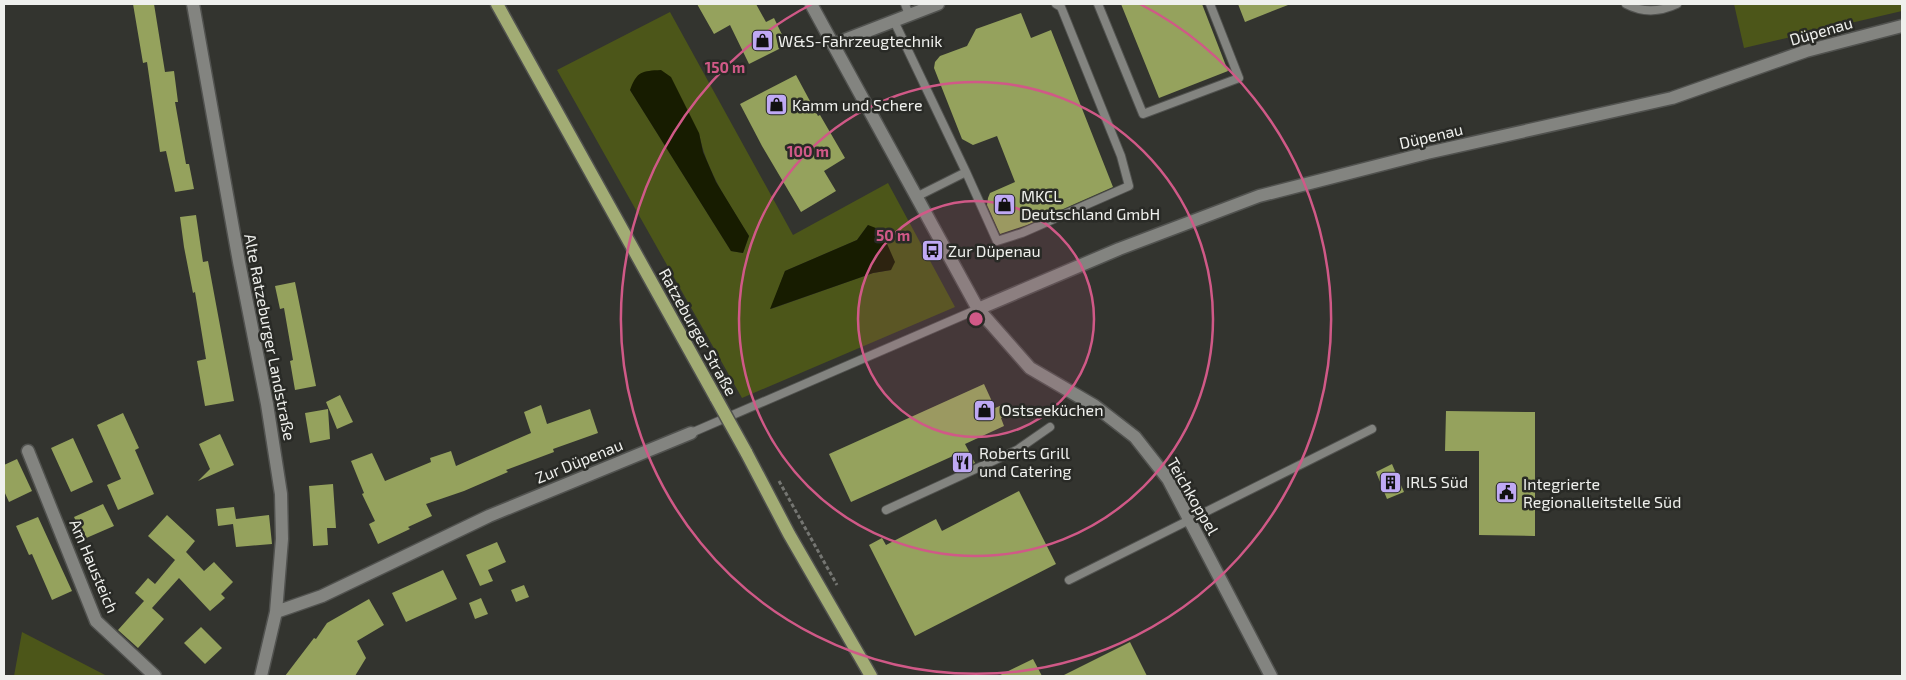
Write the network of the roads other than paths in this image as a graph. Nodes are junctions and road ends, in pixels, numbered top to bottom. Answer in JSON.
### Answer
{"nodes":[{"id":1,"x":193,"y":4,"type":"edge"},
{"id":2,"x":497,"y":4,"type":"edge"},
{"id":3,"x":811,"y":4,"type":"edge"},
{"id":4,"x":938,"y":4,"type":"edge"},
{"id":5,"x":1056,"y":4,"type":"edge"},
{"id":6,"x":1098,"y":4,"type":"edge"},
{"id":7,"x":1210,"y":4,"type":"edge"},
{"id":8,"x":1626,"y":4,"type":"edge"},
{"id":9,"x":1677,"y":4,"type":"edge"},
{"id":10,"x":907,"y":9,"type":"edge"},
{"id":11,"x":894,"y":21,"type":"junction"},
{"id":12,"x":1902,"y":26,"type":"edge"},
{"id":13,"x":834,"y":44,"type":"junction"},
{"id":14,"x":966,"y":172,"type":"junction"},
{"id":15,"x":916,"y":197,"type":"junction"},
{"id":16,"x":978,"y":309,"type":"junction"},
{"id":17,"x":1050,"y":428,"type":"dead end"},
{"id":18,"x":1372,"y":429,"type":"dead end"},
{"id":19,"x":691,"y":433,"type":"joint"},
{"id":20,"x":28,"y":451,"type":"dead end"},
{"id":21,"x":886,"y":510,"type":"dead end"},
{"id":22,"x":1189,"y":519,"type":"junction"},
{"id":23,"x":1069,"y":580,"type":"dead end"},
{"id":24,"x":276,"y":612,"type":"junction"},
{"id":25,"x":155,"y":676,"type":"edge"},
{"id":26,"x":261,"y":676,"type":"edge"},
{"id":27,"x":871,"y":676,"type":"edge"},
{"id":28,"x":1271,"y":676,"type":"edge"}],
"edges":[{"from":1,"to":24,"type":"street","name":"Alte Ratzeburger Landstraße"},
{"from":2,"to":27,"type":"main road","name":"Ratzeburger Straße","bridge":true},
{"from":3,"to":13,"type":"street","name":"Teichkoppel"},
{"from":4,"to":10,"type":"street"},
{"from":5,"to":14,"type":"lane"},
{"from":6,"to":7,"type":"lane"},
{"from":8,"to":9,"type":"lane"},
{"from":10,"to":11,"type":"street"},
{"from":11,"to":13,"type":"street"},
{"from":11,"to":14,"type":"lane"},
{"from":12,"to":16,"type":"street","name":"Düpenau"},
{"from":13,"to":15,"type":"street","name":"Teichkoppel"},
{"from":14,"to":15,"type":"lane"},
{"from":15,"to":16,"type":"street","name":"Teichkoppel"},
{"from":16,"to":19,"type":"lane","name":"Zur Düpenau"},
{"from":16,"to":22,"type":"street","name":"Teichkoppel"},
{"from":17,"to":21,"type":"lane"},
{"from":18,"to":22,"type":"lane"},
{"from":19,"to":24,"type":"street","name":"Zur Düpenau"},
{"from":20,"to":25,"type":"street","name":"Am Hausteich"},
{"from":22,"to":23,"type":"lane"},
{"from":22,"to":28,"type":"street","name":"Teichkoppel"},
{"from":24,"to":26,"type":"street","name":"Alte Ratzeburger Landstraße"}]}
